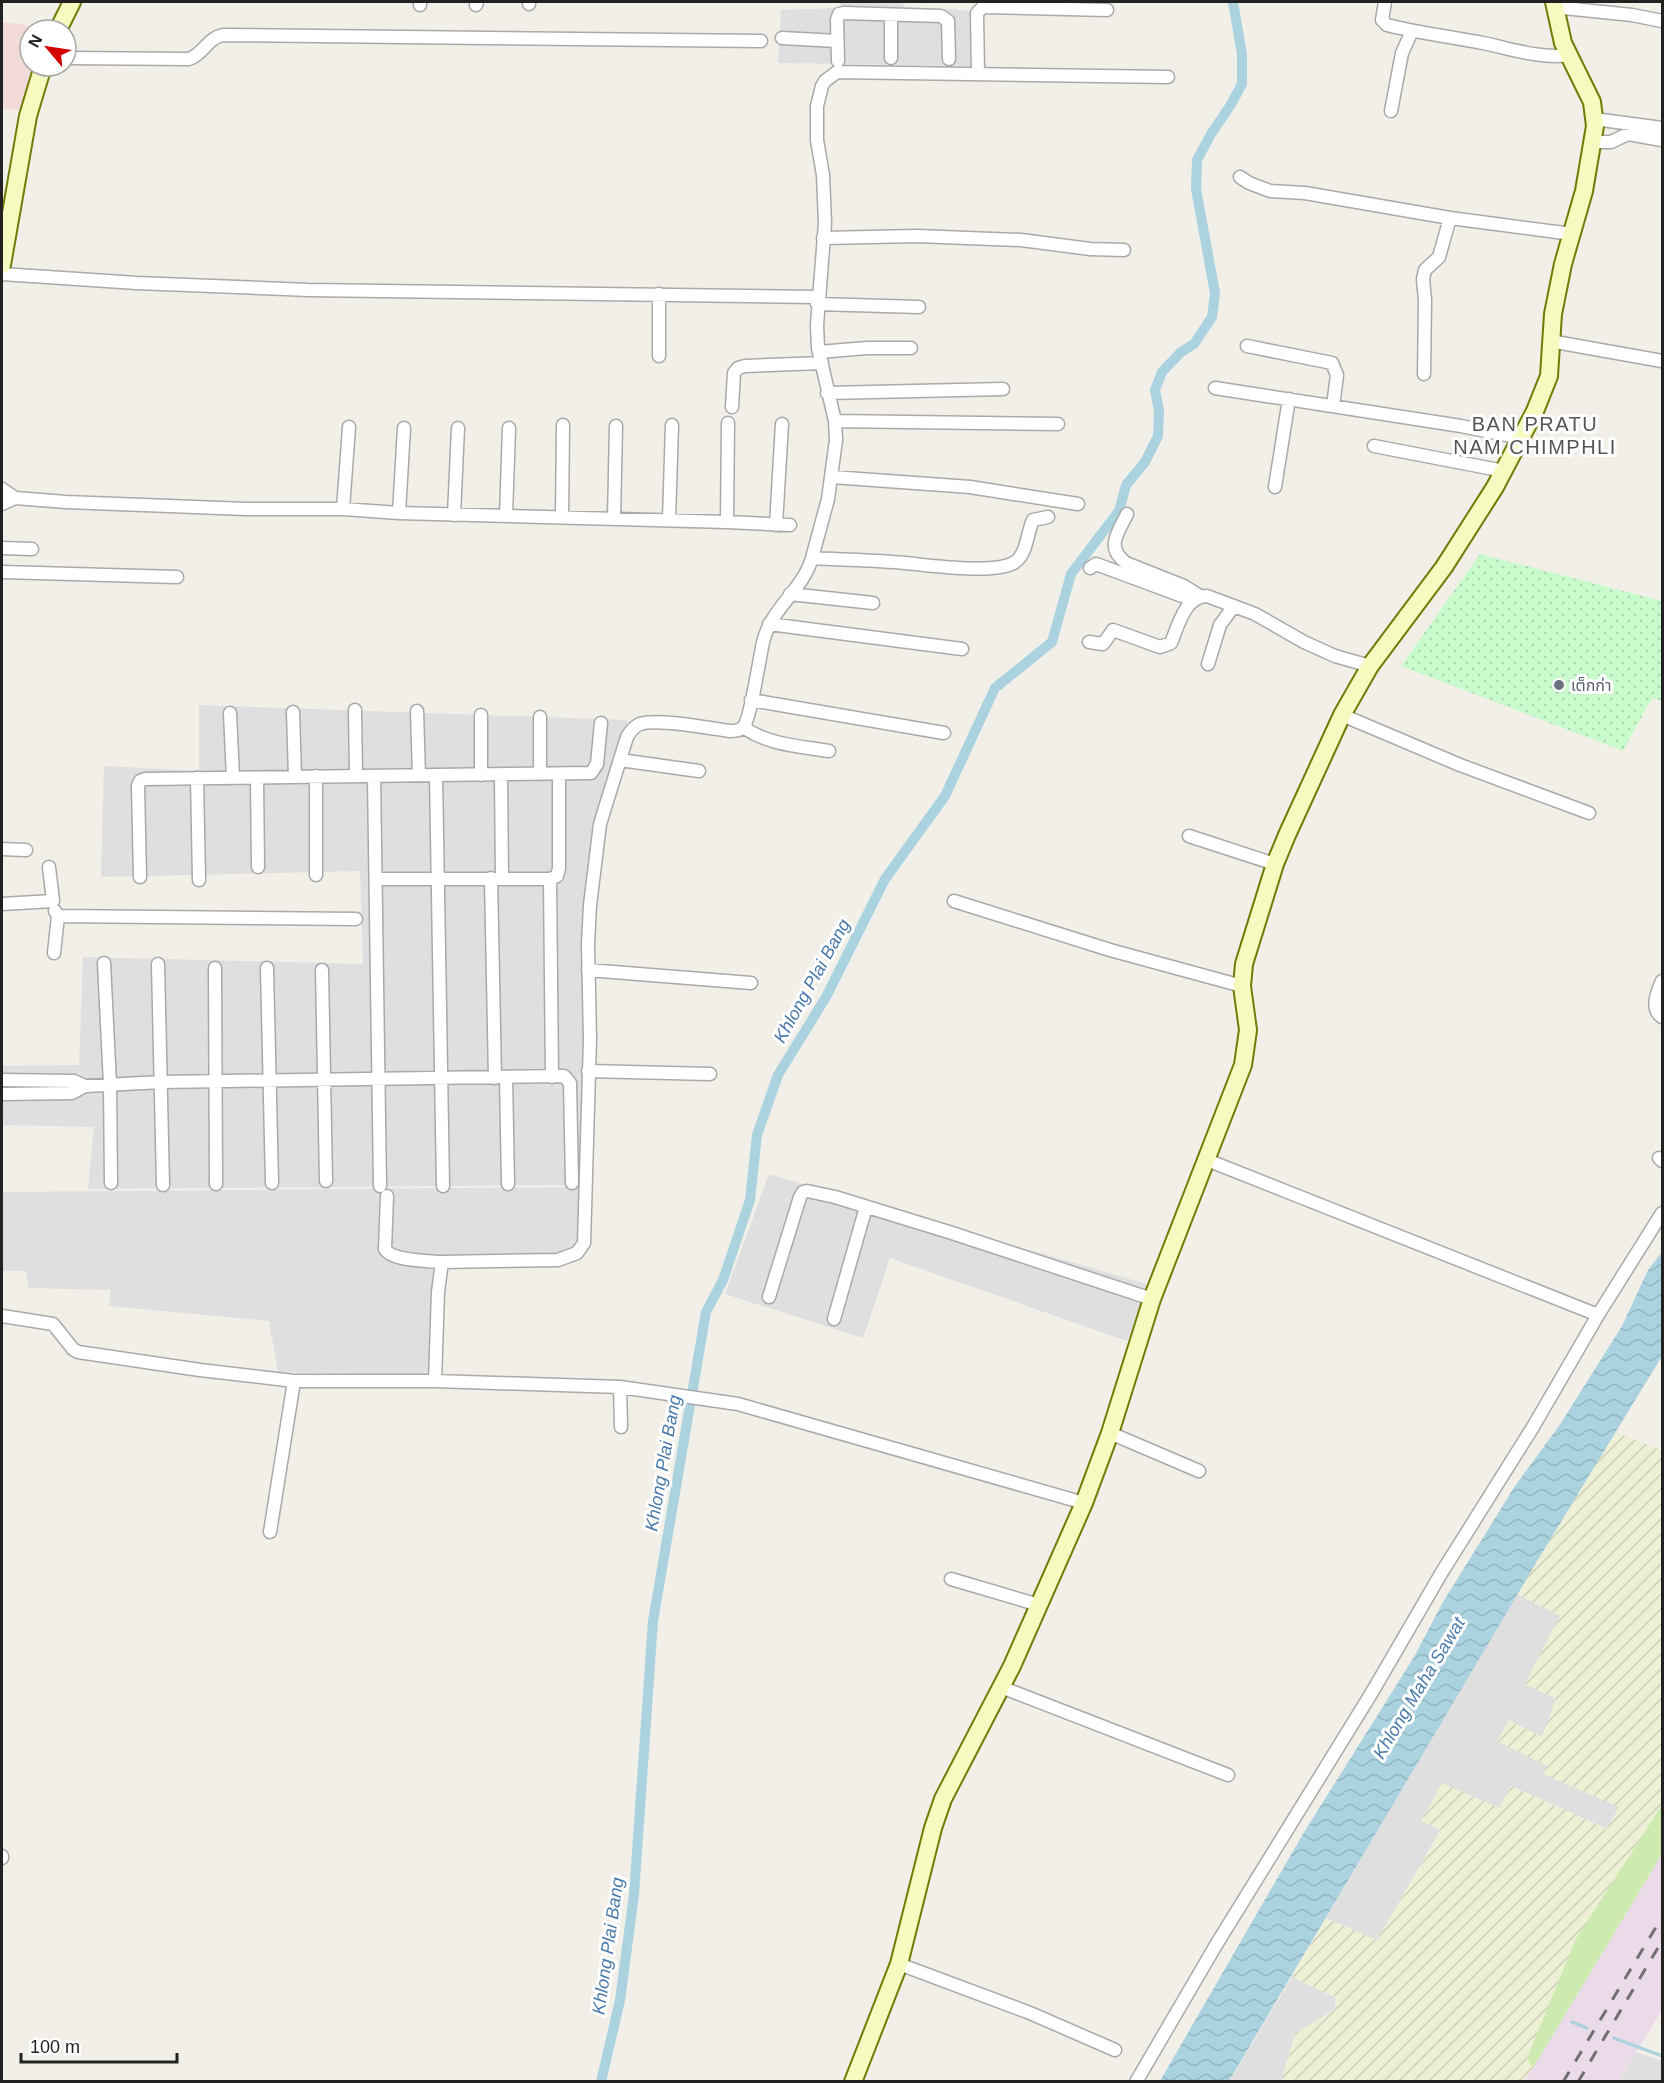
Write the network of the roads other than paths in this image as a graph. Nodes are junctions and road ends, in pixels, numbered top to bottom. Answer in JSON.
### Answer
{"nodes":[{"id":1,"x":72,"y":2,"type":"edge"},
{"id":2,"x":1385,"y":2,"type":"edge"},
{"id":3,"x":1554,"y":3,"type":"edge"},
{"id":4,"x":871,"y":7,"type":"edge"},
{"id":5,"x":1107,"y":10,"type":"dead end"},
{"id":6,"x":891,"y":15,"type":"junction"},
{"id":7,"x":64,"y":18,"type":"edge"},
{"id":8,"x":1662,"y":21,"type":"edge"},
{"id":9,"x":1413,"y":31,"type":"junction"},
{"id":10,"x":782,"y":38,"type":"dead end"},
{"id":11,"x":837,"y":40,"type":"junction"},
{"id":12,"x":761,"y":41,"type":"dead end"},
{"id":13,"x":1570,"y":56,"type":"junction"},
{"id":14,"x":78,"y":58,"type":"edge"},
{"id":15,"x":891,"y":58,"type":"dead end"},
{"id":16,"x":949,"y":59,"type":"dead end"},
{"id":17,"x":838,"y":61,"type":"dead end"},
{"id":18,"x":978,"y":74,"type":"junction"},
{"id":19,"x":1168,"y":77,"type":"dead end"},
{"id":20,"x":39,"y":78,"type":"edge"},
{"id":21,"x":1391,"y":111,"type":"dead end"},
{"id":22,"x":1594,"y":119,"type":"junction"},
{"id":23,"x":1662,"y":128,"type":"edge"},
{"id":24,"x":1662,"y":140,"type":"edge"},
{"id":25,"x":1592,"y":142,"type":"junction"},
{"id":26,"x":1240,"y":177,"type":"dead end"},
{"id":27,"x":1450,"y":218,"type":"junction"},
{"id":28,"x":1572,"y":234,"type":"junction"},
{"id":29,"x":823,"y":238,"type":"junction"},
{"id":30,"x":1124,"y":250,"type":"dead end"},
{"id":31,"x":2,"y":266,"type":"edge"},
{"id":32,"x":2,"y":274,"type":"edge"},
{"id":33,"x":659,"y":294,"type":"junction"},
{"id":34,"x":817,"y":300,"type":"junction"},
{"id":35,"x":919,"y":307,"type":"dead end"},
{"id":36,"x":1550,"y":341,"type":"junction"},
{"id":37,"x":1247,"y":346,"type":"dead end"},
{"id":38,"x":911,"y":348,"type":"dead end"},
{"id":39,"x":658,"y":356,"type":"dead end"},
{"id":40,"x":820,"y":358,"type":"junction"},
{"id":41,"x":1662,"y":361,"type":"edge"},
{"id":42,"x":1424,"y":374,"type":"dead end"},
{"id":43,"x":1004,"y":388,"type":"dead end"},
{"id":44,"x":1215,"y":388,"type":"dead end"},
{"id":45,"x":827,"y":393,"type":"junction"},
{"id":46,"x":1289,"y":399,"type":"junction"},
{"id":47,"x":1334,"y":406,"type":"junction"},
{"id":48,"x":732,"y":407,"type":"dead end"},
{"id":49,"x":835,"y":421,"type":"junction"},
{"id":50,"x":728,"y":423,"type":"dead end"},
{"id":51,"x":782,"y":424,"type":"dead end"},
{"id":52,"x":1058,"y":424,"type":"dead end"},
{"id":53,"x":563,"y":425,"type":"dead end"},
{"id":54,"x":672,"y":425,"type":"dead end"},
{"id":55,"x":616,"y":426,"type":"dead end"},
{"id":56,"x":349,"y":427,"type":"dead end"},
{"id":57,"x":404,"y":428,"type":"dead end"},
{"id":58,"x":458,"y":428,"type":"dead end"},
{"id":59,"x":509,"y":428,"type":"dead end"},
{"id":60,"x":1521,"y":438,"type":"junction"},
{"id":61,"x":1374,"y":446,"type":"dead end"},
{"id":62,"x":1504,"y":471,"type":"junction"},
{"id":63,"x":832,"y":477,"type":"junction"},
{"id":64,"x":1275,"y":487,"type":"dead end"},
{"id":65,"x":2,"y":489,"type":"edge"},
{"id":66,"x":15,"y":498,"type":"junction"},
{"id":67,"x":2,"y":504,"type":"edge"},
{"id":68,"x":1078,"y":504,"type":"dead end"},
{"id":69,"x":343,"y":509,"type":"junction"},
{"id":70,"x":399,"y":513,"type":"junction"},
{"id":71,"x":454,"y":514,"type":"junction"},
{"id":72,"x":1127,"y":514,"type":"dead end"},
{"id":73,"x":506,"y":516,"type":"junction"},
{"id":74,"x":562,"y":517,"type":"junction"},
{"id":75,"x":1048,"y":517,"type":"dead end"},
{"id":76,"x":614,"y":519,"type":"junction"},
{"id":77,"x":669,"y":520,"type":"junction"},
{"id":78,"x":728,"y":522,"type":"junction"},
{"id":79,"x":776,"y":525,"type":"junction"},
{"id":80,"x":790,"y":525,"type":"dead end"},
{"id":81,"x":2,"y":548,"type":"edge"},
{"id":82,"x":32,"y":549,"type":"dead end"},
{"id":83,"x":812,"y":558,"type":"junction"},
{"id":84,"x":1090,"y":568,"type":"dead end"},
{"id":85,"x":2,"y":572,"type":"edge"},
{"id":86,"x":177,"y":577,"type":"dead end"},
{"id":87,"x":790,"y":594,"type":"junction"},
{"id":88,"x":1197,"y":598,"type":"junction"},
{"id":89,"x":873,"y":603,"type":"dead end"},
{"id":90,"x":1234,"y":606,"type":"junction"},
{"id":91,"x":770,"y":624,"type":"junction"},
{"id":92,"x":1089,"y":642,"type":"dead end"},
{"id":93,"x":962,"y":649,"type":"dead end"},
{"id":94,"x":1208,"y":664,"type":"dead end"},
{"id":95,"x":1370,"y":666,"type":"junction"},
{"id":96,"x":751,"y":700,"type":"junction"},
{"id":97,"x":355,"y":710,"type":"dead end"},
{"id":98,"x":417,"y":711,"type":"dead end"},
{"id":99,"x":293,"y":712,"type":"dead end"},
{"id":100,"x":230,"y":713,"type":"dead end"},
{"id":101,"x":481,"y":715,"type":"dead end"},
{"id":102,"x":1342,"y":715,"type":"junction"},
{"id":103,"x":540,"y":717,"type":"dead end"},
{"id":104,"x":601,"y":723,"type":"dead end"},
{"id":105,"x":743,"y":728,"type":"junction"},
{"id":106,"x":944,"y":733,"type":"dead end"},
{"id":107,"x":829,"y":751,"type":"dead end"},
{"id":108,"x":620,"y":760,"type":"junction"},
{"id":109,"x":699,"y":771,"type":"dead end"},
{"id":110,"x":540,"y":774,"type":"junction"},
{"id":111,"x":559,"y":774,"type":"junction"},
{"id":112,"x":419,"y":775,"type":"junction"},
{"id":113,"x":436,"y":775,"type":"junction"},
{"id":114,"x":481,"y":775,"type":"junction"},
{"id":115,"x":501,"y":775,"type":"junction"},
{"id":116,"x":316,"y":776,"type":"junction"},
{"id":117,"x":356,"y":776,"type":"junction"},
{"id":118,"x":374,"y":776,"type":"junction"},
{"id":119,"x":295,"y":777,"type":"junction"},
{"id":120,"x":197,"y":778,"type":"junction"},
{"id":121,"x":233,"y":778,"type":"junction"},
{"id":122,"x":256,"y":778,"type":"junction"},
{"id":123,"x":1589,"y":813,"type":"dead end"},
{"id":124,"x":1189,"y":836,"type":"dead end"},
{"id":125,"x":2,"y":849,"type":"edge"},
{"id":126,"x":26,"y":849,"type":"dead end"},
{"id":127,"x":1275,"y":864,"type":"junction"},
{"id":128,"x":49,"y":867,"type":"dead end"},
{"id":129,"x":258,"y":867,"type":"dead end"},
{"id":130,"x":316,"y":875,"type":"dead end"},
{"id":131,"x":140,"y":877,"type":"dead end"},
{"id":132,"x":496,"y":878,"type":"junction"},
{"id":133,"x":376,"y":879,"type":"junction"},
{"id":134,"x":437,"y":879,"type":"junction"},
{"id":135,"x":550,"y":879,"type":"junction"},
{"id":136,"x":199,"y":880,"type":"dead end"},
{"id":137,"x":53,"y":901,"type":"junction"},
{"id":138,"x":954,"y":901,"type":"dead end"},
{"id":139,"x":2,"y":904,"type":"edge"},
{"id":140,"x":58,"y":916,"type":"junction"},
{"id":141,"x":356,"y":919,"type":"dead end"},
{"id":142,"x":54,"y":953,"type":"dead end"},
{"id":143,"x":104,"y":963,"type":"dead end"},
{"id":144,"x":159,"y":964,"type":"dead end"},
{"id":145,"x":215,"y":968,"type":"dead end"},
{"id":146,"x":267,"y":968,"type":"dead end"},
{"id":147,"x":322,"y":970,"type":"dead end"},
{"id":148,"x":588,"y":970,"type":"junction"},
{"id":149,"x":1662,"y":981,"type":"edge"},
{"id":150,"x":751,"y":982,"type":"dead end"},
{"id":151,"x":1242,"y":986,"type":"junction"},
{"id":152,"x":1662,"y":1017,"type":"edge"},
{"id":153,"x":588,"y":1071,"type":"junction"},
{"id":154,"x":710,"y":1074,"type":"dead end"},
{"id":155,"x":442,"y":1077,"type":"junction"},
{"id":156,"x":552,"y":1077,"type":"junction"},
{"id":157,"x":500,"y":1078,"type":"junction"},
{"id":158,"x":324,"y":1079,"type":"junction"},
{"id":159,"x":378,"y":1079,"type":"junction"},
{"id":160,"x":2,"y":1080,"type":"edge"},
{"id":161,"x":26,"y":1080,"type":"junction"},
{"id":162,"x":270,"y":1080,"type":"junction"},
{"id":163,"x":217,"y":1081,"type":"junction"},
{"id":164,"x":162,"y":1082,"type":"junction"},
{"id":165,"x":110,"y":1084,"type":"junction"},
{"id":166,"x":85,"y":1086,"type":"junction"},
{"id":167,"x":2,"y":1094,"type":"edge"},
{"id":168,"x":26,"y":1094,"type":"junction"},
{"id":169,"x":1207,"y":1160,"type":"junction"},
{"id":170,"x":326,"y":1181,"type":"dead end"},
{"id":171,"x":111,"y":1183,"type":"dead end"},
{"id":172,"x":272,"y":1183,"type":"dead end"},
{"id":173,"x":572,"y":1183,"type":"dead end"},
{"id":174,"x":216,"y":1184,"type":"dead end"},
{"id":175,"x":508,"y":1184,"type":"dead end"},
{"id":176,"x":163,"y":1185,"type":"dead end"},
{"id":177,"x":443,"y":1186,"type":"dead end"},
{"id":178,"x":866,"y":1207,"type":"junction"},
{"id":179,"x":1662,"y":1213,"type":"edge"},
{"id":180,"x":442,"y":1262,"type":"junction"},
{"id":181,"x":769,"y":1296,"type":"dead end"},
{"id":182,"x":1152,"y":1299,"type":"junction"},
{"id":183,"x":1598,"y":1314,"type":"junction"},
{"id":184,"x":2,"y":1316,"type":"edge"},
{"id":185,"x":834,"y":1319,"type":"dead end"},
{"id":186,"x":294,"y":1381,"type":"junction"},
{"id":187,"x":435,"y":1381,"type":"junction"},
{"id":188,"x":620,"y":1387,"type":"junction"},
{"id":189,"x":621,"y":1427,"type":"dead end"},
{"id":190,"x":1110,"y":1433,"type":"junction"},
{"id":191,"x":1199,"y":1471,"type":"dead end"},
{"id":192,"x":1084,"y":1503,"type":"junction"},
{"id":193,"x":270,"y":1532,"type":"dead end"},
{"id":194,"x":951,"y":1579,"type":"dead end"},
{"id":195,"x":1039,"y":1605,"type":"junction"},
{"id":196,"x":1001,"y":1687,"type":"junction"},
{"id":197,"x":1228,"y":1775,"type":"dead end"},
{"id":198,"x":899,"y":1964,"type":"junction"},
{"id":199,"x":1115,"y":2050,"type":"dead end"},
{"id":200,"x":853,"y":2082,"type":"edge"},
{"id":201,"x":1136,"y":2082,"type":"edge"}],
"edges":[{"from":1,"to":7,"type":"street"},
{"from":2,"to":9,"type":"street"},
{"from":3,"to":8,"type":"street"},
{"from":3,"to":13,"type":"street"},
{"from":4,"to":6,"type":"street"},
{"from":4,"to":11,"type":"street"},
{"from":5,"to":18,"type":"street"},
{"from":6,"to":15,"type":"street"},
{"from":6,"to":16,"type":"street"},
{"from":9,"to":13,"type":"street"},
{"from":9,"to":21,"type":"street"},
{"from":10,"to":11,"type":"street"},
{"from":11,"to":17,"type":"street"},
{"from":12,"to":14,"type":"street"},
{"from":13,"to":22,"type":"street"},
{"from":18,"to":19,"type":"street"},
{"from":18,"to":29,"type":"street"},
{"from":20,"to":31,"type":"street"},
{"from":22,"to":23,"type":"street"},
{"from":22,"to":25,"type":"street"},
{"from":24,"to":25,"type":"street"},
{"from":25,"to":28,"type":"street"},
{"from":26,"to":27,"type":"street"},
{"from":27,"to":28,"type":"street"},
{"from":27,"to":42,"type":"street"},
{"from":28,"to":36,"type":"street"},
{"from":29,"to":30,"type":"street"},
{"from":29,"to":34,"type":"street"},
{"from":32,"to":33,"type":"street"},
{"from":33,"to":34,"type":"street"},
{"from":33,"to":39,"type":"street"},
{"from":34,"to":35,"type":"street"},
{"from":34,"to":40,"type":"street"},
{"from":36,"to":41,"type":"street"},
{"from":36,"to":60,"type":"street"},
{"from":37,"to":47,"type":"street"},
{"from":38,"to":40,"type":"street"},
{"from":40,"to":45,"type":"street"},
{"from":40,"to":48,"type":"street"},
{"from":43,"to":45,"type":"street"},
{"from":44,"to":46,"type":"street"},
{"from":45,"to":49,"type":"street"},
{"from":46,"to":47,"type":"street"},
{"from":46,"to":64,"type":"street"},
{"from":47,"to":60,"type":"street"},
{"from":49,"to":52,"type":"street"},
{"from":49,"to":63,"type":"street"},
{"from":50,"to":78,"type":"street"},
{"from":51,"to":79,"type":"street"},
{"from":53,"to":74,"type":"street"},
{"from":54,"to":77,"type":"street"},
{"from":55,"to":76,"type":"street"},
{"from":56,"to":69,"type":"street"},
{"from":57,"to":70,"type":"street"},
{"from":58,"to":71,"type":"street"},
{"from":59,"to":73,"type":"street"},
{"from":60,"to":62,"type":"street"},
{"from":61,"to":62,"type":"street"},
{"from":62,"to":95,"type":"street"},
{"from":63,"to":68,"type":"street"},
{"from":63,"to":83,"type":"street"},
{"from":65,"to":66,"type":"street"},
{"from":66,"to":67,"type":"street"},
{"from":66,"to":69,"type":"street"},
{"from":69,"to":70,"type":"street"},
{"from":70,"to":71,"type":"street"},
{"from":71,"to":73,"type":"street"},
{"from":72,"to":88,"type":"street"},
{"from":73,"to":74,"type":"street"},
{"from":74,"to":76,"type":"street"},
{"from":75,"to":83,"type":"street"},
{"from":76,"to":77,"type":"street"},
{"from":77,"to":78,"type":"street"},
{"from":78,"to":79,"type":"street"},
{"from":79,"to":80,"type":"street"},
{"from":81,"to":82,"type":"street"},
{"from":83,"to":87,"type":"street"},
{"from":84,"to":88,"type":"street"},
{"from":85,"to":86,"type":"street"},
{"from":87,"to":89,"type":"street"},
{"from":87,"to":91,"type":"street"},
{"from":88,"to":90,"type":"street"},
{"from":88,"to":92,"type":"street"},
{"from":90,"to":94,"type":"street"},
{"from":90,"to":95,"type":"street"},
{"from":91,"to":93,"type":"street"},
{"from":91,"to":96,"type":"street"},
{"from":95,"to":102,"type":"street"},
{"from":96,"to":105,"type":"street"},
{"from":96,"to":106,"type":"street"},
{"from":97,"to":117,"type":"street"},
{"from":98,"to":112,"type":"street"},
{"from":99,"to":119,"type":"street"},
{"from":100,"to":121,"type":"street"},
{"from":101,"to":114,"type":"street"},
{"from":102,"to":123,"type":"street"},
{"from":102,"to":127,"type":"street"},
{"from":103,"to":110,"type":"street"},
{"from":104,"to":111,"type":"street"},
{"from":105,"to":107,"type":"street"},
{"from":105,"to":108,"type":"street"},
{"from":108,"to":109,"type":"street"},
{"from":108,"to":148,"type":"street"},
{"from":110,"to":111,"type":"street"},
{"from":110,"to":115,"type":"street"},
{"from":111,"to":135,"type":"street"},
{"from":112,"to":113,"type":"street"},
{"from":112,"to":118,"type":"street"},
{"from":113,"to":114,"type":"street"},
{"from":113,"to":134,"type":"street"},
{"from":114,"to":115,"type":"street"},
{"from":115,"to":132,"type":"street"},
{"from":116,"to":117,"type":"street"},
{"from":116,"to":119,"type":"street"},
{"from":116,"to":130,"type":"street"},
{"from":117,"to":118,"type":"street"},
{"from":118,"to":133,"type":"street"},
{"from":119,"to":122,"type":"street"},
{"from":120,"to":121,"type":"street"},
{"from":120,"to":131,"type":"street"},
{"from":120,"to":136,"type":"street"},
{"from":121,"to":122,"type":"street"},
{"from":122,"to":129,"type":"street"},
{"from":124,"to":127,"type":"street"},
{"from":125,"to":126,"type":"street"},
{"from":127,"to":151,"type":"street"},
{"from":128,"to":137,"type":"street"},
{"from":132,"to":134,"type":"street"},
{"from":132,"to":135,"type":"street"},
{"from":132,"to":157,"type":"street"},
{"from":133,"to":134,"type":"street"},
{"from":133,"to":159,"type":"street"},
{"from":134,"to":155,"type":"street"},
{"from":135,"to":156,"type":"street"},
{"from":137,"to":139,"type":"street"},
{"from":137,"to":140,"type":"street"},
{"from":138,"to":151,"type":"street"},
{"from":140,"to":141,"type":"street"},
{"from":140,"to":142,"type":"street"},
{"from":143,"to":165,"type":"street"},
{"from":144,"to":164,"type":"street"},
{"from":145,"to":163,"type":"street"},
{"from":146,"to":162,"type":"street"},
{"from":147,"to":158,"type":"street"},
{"from":148,"to":150,"type":"street"},
{"from":148,"to":153,"type":"street"},
{"from":149,"to":152,"type":"street"},
{"from":151,"to":169,"type":"street"},
{"from":153,"to":154,"type":"street"},
{"from":153,"to":180,"type":"street"},
{"from":155,"to":157,"type":"street"},
{"from":155,"to":159,"type":"street"},
{"from":155,"to":177,"type":"street"},
{"from":156,"to":157,"type":"street"},
{"from":156,"to":173,"type":"street"},
{"from":157,"to":175,"type":"street"},
{"from":158,"to":159,"type":"street"},
{"from":158,"to":162,"type":"street"},
{"from":158,"to":170,"type":"street"},
{"from":159,"to":180,"type":"street"},
{"from":160,"to":161,"type":"street"},
{"from":161,"to":166,"type":"street"},
{"from":161,"to":168,"type":"street"},
{"from":162,"to":163,"type":"street"},
{"from":162,"to":172,"type":"street"},
{"from":163,"to":164,"type":"street"},
{"from":163,"to":174,"type":"street"},
{"from":164,"to":165,"type":"street"},
{"from":164,"to":176,"type":"street"},
{"from":165,"to":166,"type":"street"},
{"from":165,"to":171,"type":"street"},
{"from":166,"to":168,"type":"street"},
{"from":167,"to":168,"type":"street"},
{"from":169,"to":182,"type":"street"},
{"from":169,"to":183,"type":"street"},
{"from":178,"to":181,"type":"street"},
{"from":178,"to":182,"type":"street"},
{"from":178,"to":185,"type":"street"},
{"from":179,"to":183,"type":"street"},
{"from":180,"to":187,"type":"street"},
{"from":182,"to":190,"type":"street"},
{"from":183,"to":201,"type":"street"},
{"from":184,"to":186,"type":"street"},
{"from":186,"to":187,"type":"street"},
{"from":186,"to":193,"type":"street"},
{"from":187,"to":188,"type":"street"},
{"from":188,"to":189,"type":"street"},
{"from":188,"to":192,"type":"street"},
{"from":190,"to":191,"type":"street"},
{"from":190,"to":192,"type":"street"},
{"from":192,"to":195,"type":"street"},
{"from":194,"to":195,"type":"street"},
{"from":195,"to":196,"type":"street"},
{"from":196,"to":197,"type":"street"},
{"from":196,"to":198,"type":"street"},
{"from":198,"to":199,"type":"street"},
{"from":198,"to":200,"type":"street"}]}
